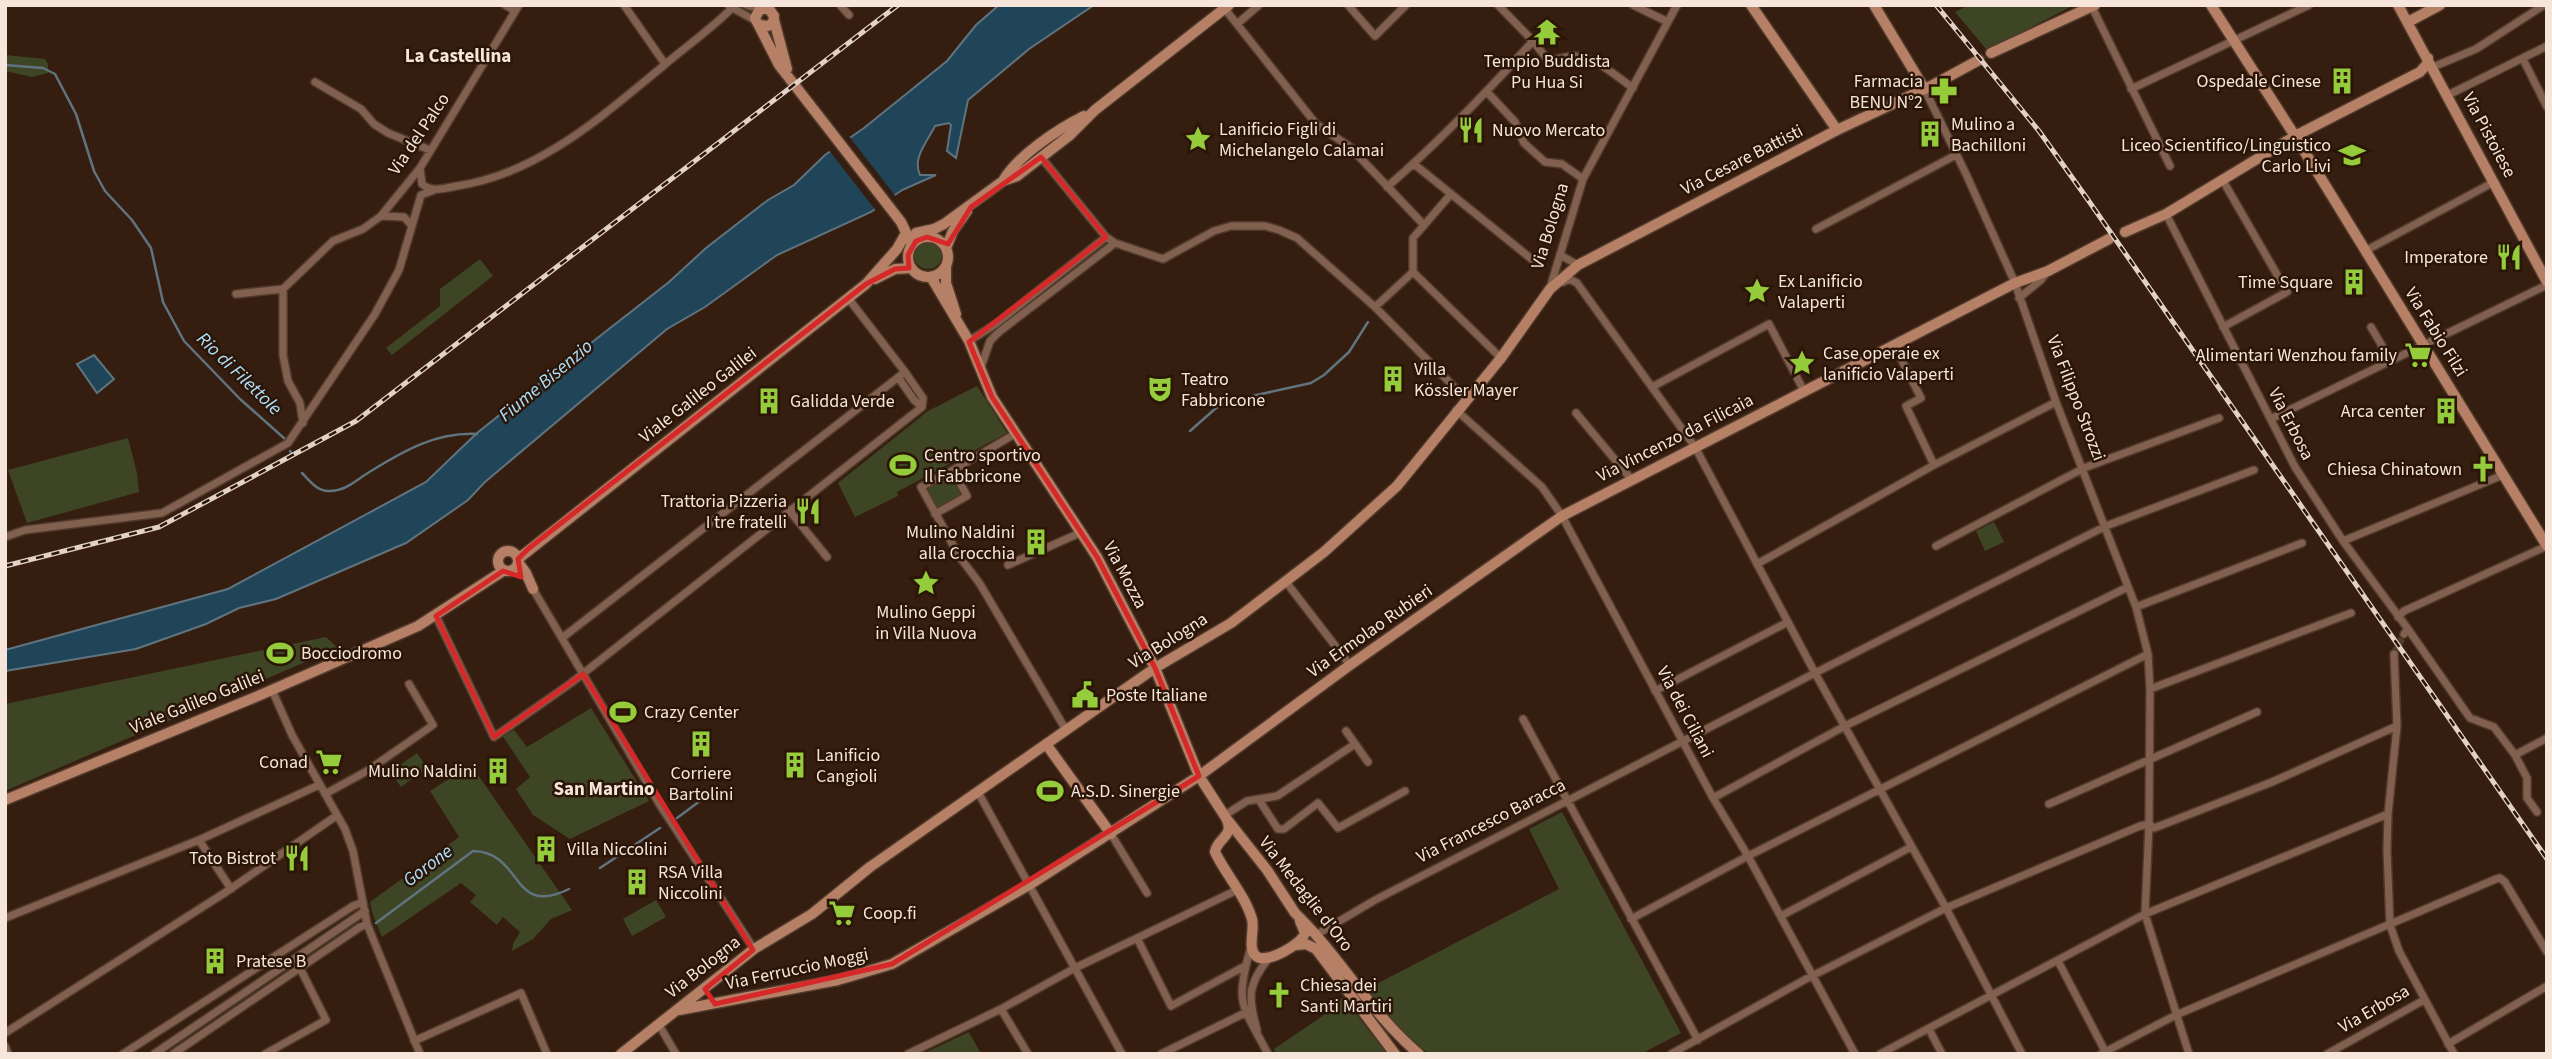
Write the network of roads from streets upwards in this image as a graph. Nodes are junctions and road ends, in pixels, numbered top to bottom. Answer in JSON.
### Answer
{"nodes":[{"id":1,"x":505,"y":5,"type":"edge"},
{"id":2,"x":624,"y":5,"type":"edge"},
{"id":3,"x":746,"y":5,"type":"edge"},
{"id":4,"x":781,"y":5,"type":"edge"},
{"id":5,"x":840,"y":5,"type":"edge"},
{"id":6,"x":1259,"y":5,"type":"edge"},
{"id":7,"x":1348,"y":5,"type":"edge"},
{"id":8,"x":1406,"y":5,"type":"edge"},
{"id":9,"x":1498,"y":5,"type":"edge"},
{"id":10,"x":1633,"y":5,"type":"edge"},
{"id":11,"x":1677,"y":5,"type":"edge"},
{"id":12,"x":1751,"y":5,"type":"edge"},
{"id":13,"x":1874,"y":5,"type":"edge"},
{"id":14,"x":2211,"y":5,"type":"edge"},
{"id":15,"x":2309,"y":5,"type":"edge"},
{"id":16,"x":2398,"y":5,"type":"edge"},
{"id":17,"x":2440,"y":5,"type":"edge"},
{"id":18,"x":2544,"y":5,"type":"edge"},
{"id":19,"x":2093,"y":6,"type":"edge"},
{"id":20,"x":730,"y":7,"type":"edge"},
{"id":21,"x":1227,"y":7,"type":"edge"},
{"id":22,"x":517,"y":8,"type":"edge"},
{"id":23,"x":763,"y":8,"type":"edge"},
{"id":24,"x":849,"y":15,"type":"dead end"},
{"id":25,"x":774,"y":18,"type":"junction"},
{"id":26,"x":1668,"y":22,"type":"junction"},
{"id":27,"x":2408,"y":22,"type":"junction"},
{"id":28,"x":758,"y":23,"type":"junction"},
{"id":29,"x":1237,"y":24,"type":"junction"},
{"id":30,"x":1533,"y":41,"type":"junction"},
{"id":31,"x":2233,"y":41,"type":"junction"},
{"id":32,"x":2547,"y":46,"type":"edge"},
{"id":33,"x":1990,"y":53,"type":"dead end"},
{"id":34,"x":2523,"y":59,"type":"junction"},
{"id":35,"x":1979,"y":60,"type":"dead end"},
{"id":36,"x":2431,"y":62,"type":"junction"},
{"id":37,"x":664,"y":64,"type":"junction"},
{"id":38,"x":790,"y":78,"type":"junction"},
{"id":39,"x":316,"y":82,"type":"dead end"},
{"id":40,"x":1633,"y":88,"type":"junction"},
{"id":41,"x":1923,"y":88,"type":"junction"},
{"id":42,"x":2131,"y":89,"type":"junction"},
{"id":43,"x":1487,"y":92,"type":"junction"},
{"id":44,"x":2448,"y":95,"type":"junction"},
{"id":45,"x":2547,"y":107,"type":"edge"},
{"id":46,"x":1095,"y":110,"type":"junction"},
{"id":47,"x":1837,"y":130,"type":"junction"},
{"id":48,"x":2295,"y":136,"type":"junction"},
{"id":49,"x":430,"y":150,"type":"junction"},
{"id":50,"x":1956,"y":155,"type":"junction"},
{"id":51,"x":1041,"y":157,"type":"junction"},
{"id":52,"x":1414,"y":164,"type":"junction"},
{"id":53,"x":2171,"y":166,"type":"dead end"},
{"id":54,"x":420,"y":169,"type":"junction"},
{"id":55,"x":1583,"y":179,"type":"junction"},
{"id":56,"x":2222,"y":179,"type":"junction"},
{"id":57,"x":1003,"y":181,"type":"junction"},
{"id":58,"x":2494,"y":181,"type":"junction"},
{"id":59,"x":1387,"y":187,"type":"junction"},
{"id":60,"x":434,"y":190,"type":"junction"},
{"id":61,"x":1451,"y":194,"type":"junction"},
{"id":62,"x":967,"y":209,"type":"junction"},
{"id":63,"x":2166,"y":214,"type":"junction"},
{"id":64,"x":381,"y":216,"type":"junction"},
{"id":65,"x":1423,"y":224,"type":"junction"},
{"id":66,"x":412,"y":226,"type":"junction"},
{"id":67,"x":1816,"y":229,"type":"dead end"},
{"id":68,"x":2125,"y":232,"type":"dead end"},
{"id":69,"x":933,"y":237,"type":"junction"},
{"id":70,"x":1106,"y":237,"type":"junction"},
{"id":71,"x":913,"y":238,"type":"junction"},
{"id":72,"x":2109,"y":239,"type":"dead end"},
{"id":73,"x":1115,"y":243,"type":"junction"},
{"id":74,"x":946,"y":248,"type":"junction"},
{"id":75,"x":2365,"y":251,"type":"junction"},
{"id":76,"x":1560,"y":255,"type":"junction"},
{"id":77,"x":1534,"y":261,"type":"dead end"},
{"id":78,"x":946,"y":265,"type":"junction"},
{"id":79,"x":1578,"y":265,"type":"junction"},
{"id":80,"x":911,"y":268,"type":"junction"},
{"id":81,"x":2048,"y":271,"type":"junction"},
{"id":82,"x":1413,"y":272,"type":"junction"},
{"id":83,"x":931,"y":277,"type":"junction"},
{"id":84,"x":2015,"y":283,"type":"junction"},
{"id":85,"x":2547,"y":283,"type":"edge"},
{"id":86,"x":866,"y":284,"type":"junction"},
{"id":87,"x":283,"y":289,"type":"junction"},
{"id":88,"x":1550,"y":289,"type":"junction"},
{"id":89,"x":236,"y":295,"type":"dead end"},
{"id":90,"x":848,"y":298,"type":"junction"},
{"id":91,"x":2020,"y":298,"type":"junction"},
{"id":92,"x":1375,"y":307,"type":"junction"},
{"id":93,"x":958,"y":320,"type":"junction"},
{"id":94,"x":2223,"y":327,"type":"junction"},
{"id":95,"x":2371,"y":327,"type":"dead end"},
{"id":96,"x":990,"y":341,"type":"junction"},
{"id":97,"x":1894,"y":345,"type":"junction"},
{"id":98,"x":2423,"y":345,"type":"junction"},
{"id":99,"x":971,"y":346,"type":"junction"},
{"id":100,"x":1501,"y":358,"type":"junction"},
{"id":101,"x":2391,"y":361,"type":"junction"},
{"id":102,"x":981,"y":367,"type":"junction"},
{"id":103,"x":905,"y":372,"type":"junction"},
{"id":104,"x":898,"y":377,"type":"junction"},
{"id":105,"x":1652,"y":387,"type":"junction"},
{"id":106,"x":1804,"y":391,"type":"junction"},
{"id":107,"x":1466,"y":399,"type":"junction"},
{"id":108,"x":2056,"y":402,"type":"junction"},
{"id":109,"x":300,"y":403,"type":"junction"},
{"id":110,"x":922,"y":407,"type":"junction"},
{"id":111,"x":310,"y":409,"type":"junction"},
{"id":112,"x":1457,"y":410,"type":"junction"},
{"id":113,"x":1576,"y":413,"type":"dead end"},
{"id":114,"x":2219,"y":418,"type":"dead end"},
{"id":115,"x":2271,"y":419,"type":"junction"},
{"id":116,"x":303,"y":423,"type":"junction"},
{"id":117,"x":1015,"y":434,"type":"junction"},
{"id":118,"x":1695,"y":447,"type":"junction"},
{"id":119,"x":1934,"y":465,"type":"junction"},
{"id":120,"x":2084,"y":468,"type":"junction"},
{"id":121,"x":953,"y":470,"type":"junction"},
{"id":122,"x":2254,"y":470,"type":"dead end"},
{"id":123,"x":2503,"y":475,"type":"junction"},
{"id":124,"x":1632,"y":480,"type":"junction"},
{"id":125,"x":789,"y":510,"type":"junction"},
{"id":126,"x":935,"y":514,"type":"junction"},
{"id":127,"x":1562,"y":516,"type":"junction"},
{"id":128,"x":2106,"y":526,"type":"junction"},
{"id":129,"x":1082,"y":532,"type":"junction"},
{"id":130,"x":5,"y":537,"type":"edge"},
{"id":131,"x":2343,"y":541,"type":"junction"},
{"id":132,"x":2302,"y":543,"type":"dead end"},
{"id":133,"x":1936,"y":546,"type":"dead end"},
{"id":134,"x":2547,"y":546,"type":"edge"},
{"id":135,"x":827,"y":557,"type":"dead end"},
{"id":136,"x":510,"y":562,"type":"junction"},
{"id":137,"x":1757,"y":564,"type":"junction"},
{"id":138,"x":1008,"y":565,"type":"dead end"},
{"id":139,"x":1286,"y":582,"type":"junction"},
{"id":140,"x":2128,"y":587,"type":"junction"},
{"id":141,"x":533,"y":589,"type":"joint"},
{"id":142,"x":2136,"y":607,"type":"junction"},
{"id":143,"x":2351,"y":613,"type":"dead end"},
{"id":144,"x":436,"y":616,"type":"junction"},
{"id":145,"x":2398,"y":617,"type":"junction"},
{"id":146,"x":1788,"y":622,"type":"junction"},
{"id":147,"x":562,"y":638,"type":"junction"},
{"id":148,"x":2148,"y":654,"type":"junction"},
{"id":149,"x":2394,"y":654,"type":"tunnel mouth"},
{"id":150,"x":1350,"y":665,"type":"junction"},
{"id":151,"x":1155,"y":668,"type":"junction"},
{"id":152,"x":1815,"y":673,"type":"junction"},
{"id":153,"x":583,"y":674,"type":"junction"},
{"id":154,"x":409,"y":684,"type":"dead end"},
{"id":155,"x":272,"y":690,"type":"junction"},
{"id":156,"x":2150,"y":690,"type":"junction"},
{"id":157,"x":1655,"y":691,"type":"junction"},
{"id":158,"x":2257,"y":712,"type":"dead end"},
{"id":159,"x":1522,"y":719,"type":"dead end"},
{"id":160,"x":1845,"y":726,"type":"junction"},
{"id":161,"x":2397,"y":726,"type":"junction"},
{"id":162,"x":1066,"y":730,"type":"junction"},
{"id":163,"x":1346,"y":731,"type":"dead end"},
{"id":164,"x":2547,"y":738,"type":"edge"},
{"id":165,"x":1683,"y":741,"type":"junction"},
{"id":166,"x":1046,"y":744,"type":"junction"},
{"id":167,"x":1355,"y":744,"type":"junction"},
{"id":168,"x":2515,"y":755,"type":"junction"},
{"id":169,"x":2149,"y":760,"type":"junction"},
{"id":170,"x":1368,"y":762,"type":"dead end"},
{"id":171,"x":1199,"y":776,"type":"junction"},
{"id":172,"x":320,"y":785,"type":"junction"},
{"id":173,"x":1179,"y":789,"type":"junction"},
{"id":174,"x":1880,"y":790,"type":"junction"},
{"id":175,"x":1405,"y":791,"type":"dead end"},
{"id":176,"x":978,"y":792,"type":"junction"},
{"id":177,"x":1210,"y":793,"type":"junction"},
{"id":178,"x":325,"y":794,"type":"junction"},
{"id":179,"x":1713,"y":798,"type":"junction"},
{"id":180,"x":5,"y":800,"type":"edge"},
{"id":181,"x":1259,"y":800,"type":"junction"},
{"id":182,"x":1568,"y":801,"type":"junction"},
{"id":183,"x":2049,"y":804,"type":"dead end"},
{"id":184,"x":2537,"y":812,"type":"dead end"},
{"id":185,"x":2388,"y":814,"type":"junction"},
{"id":186,"x":336,"y":816,"type":"junction"},
{"id":187,"x":1225,"y":817,"type":"junction"},
{"id":188,"x":2149,"y":827,"type":"junction"},
{"id":189,"x":1111,"y":834,"type":"junction"},
{"id":190,"x":1224,"y":839,"type":"junction"},
{"id":191,"x":199,"y":840,"type":"junction"},
{"id":192,"x":1243,"y":840,"type":"junction"},
{"id":193,"x":1911,"y":847,"type":"junction"},
{"id":194,"x":1748,"y":856,"type":"junction"},
{"id":195,"x":1029,"y":885,"type":"junction"},
{"id":196,"x":231,"y":889,"type":"junction"},
{"id":197,"x":1237,"y":890,"type":"junction"},
{"id":198,"x":1147,"y":893,"type":"dead end"},
{"id":199,"x":363,"y":902,"type":"junction"},
{"id":200,"x":1946,"y":908,"type":"junction"},
{"id":201,"x":365,"y":911,"type":"junction"},
{"id":202,"x":1295,"y":913,"type":"junction"},
{"id":203,"x":2145,"y":914,"type":"junction"},
{"id":204,"x":1781,"y":916,"type":"junction"},
{"id":205,"x":5,"y":918,"type":"edge"},
{"id":206,"x":1631,"y":919,"type":"junction"},
{"id":207,"x":367,"y":925,"type":"junction"},
{"id":208,"x":2390,"y":925,"type":"junction"},
{"id":209,"x":1137,"y":938,"type":"junction"},
{"id":210,"x":1313,"y":940,"type":"junction"},
{"id":211,"x":1297,"y":945,"type":"junction"},
{"id":212,"x":1251,"y":947,"type":"junction"},
{"id":213,"x":754,"y":949,"type":"junction"},
{"id":214,"x":2547,"y":952,"type":"edge"},
{"id":215,"x":1269,"y":958,"type":"junction"},
{"id":216,"x":295,"y":960,"type":"junction"},
{"id":217,"x":2058,"y":961,"type":"junction"},
{"id":218,"x":1245,"y":966,"type":"junction"},
{"id":219,"x":1075,"y":968,"type":"junction"},
{"id":220,"x":300,"y":969,"type":"junction"},
{"id":221,"x":1814,"y":976,"type":"junction"},
{"id":222,"x":2547,"y":986,"type":"edge"},
{"id":223,"x":705,"y":989,"type":"junction"},
{"id":224,"x":1992,"y":995,"type":"junction"},
{"id":225,"x":2424,"y":1000,"type":"junction"},
{"id":226,"x":715,"y":1004,"type":"junction"},
{"id":227,"x":1001,"y":1009,"type":"junction"},
{"id":228,"x":677,"y":1010,"type":"junction"},
{"id":229,"x":1245,"y":1013,"type":"junction"},
{"id":230,"x":2176,"y":1015,"type":"junction"},
{"id":231,"x":659,"y":1025,"type":"junction"},
{"id":232,"x":1928,"y":1029,"type":"junction"},
{"id":233,"x":5,"y":1033,"type":"edge"},
{"id":234,"x":1259,"y":1038,"type":"junction"},
{"id":235,"x":1698,"y":1040,"type":"junction"},
{"id":236,"x":414,"y":1041,"type":"junction"},
{"id":237,"x":2448,"y":1044,"type":"junction"},
{"id":238,"x":5,"y":1046,"type":"edge"},
{"id":239,"x":160,"y":1052,"type":"edge"},
{"id":240,"x":2104,"y":1053,"type":"edge"},
{"id":241,"x":8,"y":1054,"type":"edge"},
{"id":242,"x":123,"y":1054,"type":"edge"},
{"id":243,"x":173,"y":1054,"type":"edge"},
{"id":244,"x":264,"y":1054,"type":"edge"},
{"id":245,"x":420,"y":1054,"type":"edge"},
{"id":246,"x":547,"y":1054,"type":"edge"},
{"id":247,"x":621,"y":1054,"type":"edge"},
{"id":248,"x":676,"y":1054,"type":"edge"},
{"id":249,"x":908,"y":1054,"type":"edge"},
{"id":250,"x":1028,"y":1054,"type":"edge"},
{"id":251,"x":1122,"y":1054,"type":"edge"},
{"id":252,"x":1161,"y":1054,"type":"edge"},
{"id":253,"x":1268,"y":1054,"type":"edge"},
{"id":254,"x":1395,"y":1054,"type":"edge"},
{"id":255,"x":1419,"y":1054,"type":"edge"},
{"id":256,"x":1671,"y":1054,"type":"edge"},
{"id":257,"x":1855,"y":1054,"type":"edge"},
{"id":258,"x":1880,"y":1054,"type":"edge"},
{"id":259,"x":1942,"y":1054,"type":"edge"},
{"id":260,"x":2022,"y":1054,"type":"edge"},
{"id":261,"x":2189,"y":1054,"type":"edge"},
{"id":262,"x":2327,"y":1054,"type":"edge"},
{"id":263,"x":2454,"y":1054,"type":"edge"}],
"edges":[{"from":1,"to":22,"type":"street"},
{"from":2,"to":37,"type":"street"},
{"from":3,"to":23,"type":"street"},
{"from":4,"to":25,"type":"street"},
{"from":5,"to":24,"type":"street"},
{"from":6,"to":29,"type":"street"},
{"from":7,"to":8,"type":"street"},
{"from":9,"to":30,"type":"street"},
{"from":10,"to":26,"type":"street"},
{"from":11,"to":26,"type":"street","name":"Via Bologna"},
{"from":12,"to":47,"type":"street"},
{"from":13,"to":41,"type":"street","name":"Via Filippo Strozzi"},
{"from":14,"to":31,"type":"street","name":"Via Fabio Filzi"},
{"from":15,"to":31,"type":"street"},
{"from":16,"to":27,"type":"street","name":"Via Pistoiese"},
{"from":17,"to":27,"type":"street"},
{"from":18,"to":36,"type":"street"},
{"from":19,"to":33,"type":"street"},
{"from":19,"to":42,"type":"street"},
{"from":20,"to":28,"type":"street"},
{"from":20,"to":37,"type":"street"},
{"from":21,"to":29,"type":"street"},
{"from":21,"to":46,"type":"street"},
{"from":22,"to":49,"type":"street","name":"Via del Palco"},
{"from":23,"to":25,"type":"street"},
{"from":23,"to":28,"type":"street"},
{"from":25,"to":28,"type":"street"},
{"from":25,"to":38,"type":"street"},
{"from":26,"to":40,"type":"street","name":"Via Bologna"},
{"from":27,"to":36,"type":"street","name":"Via Pistoiese"},
{"from":28,"to":38,"type":"street"},
{"from":29,"to":59,"type":"street"},
{"from":30,"to":40,"type":"street"},
{"from":30,"to":43,"type":"street"},
{"from":31,"to":42,"type":"street"},
{"from":31,"to":48,"type":"street","name":"Via Fabio Filzi"},
{"from":32,"to":34,"type":"street"},
{"from":34,"to":44,"type":"street"},
{"from":34,"to":45,"type":"street"},
{"from":35,"to":41,"type":"street","name":"Via Cesare Battisti"},
{"from":36,"to":44,"type":"street","name":"Via Pistoiese"},
{"from":36,"to":48,"type":"street"},
{"from":37,"to":60,"type":"street"},
{"from":38,"to":71,"type":"street"},
{"from":39,"to":49,"type":"street"},
{"from":40,"to":55,"type":"street","name":"Via Bologna"},
{"from":41,"to":47,"type":"street","name":"Via Cesare Battisti"},
{"from":41,"to":50,"type":"street","name":"Via Filippo Strozzi"},
{"from":42,"to":53,"type":"street"},
{"from":43,"to":52,"type":"street"},
{"from":43,"to":55,"type":"street","name":"Via Bologna"},
{"from":44,"to":58,"type":"street","name":"Via Pistoiese"},
{"from":46,"to":51,"type":"street"},
{"from":46,"to":57,"type":"street"},
{"from":47,"to":79,"type":"street","name":"Via Cesare Battisti"},
{"from":48,"to":56,"type":"street"},
{"from":48,"to":75,"type":"street","name":"Via Fabio Filzi"},
{"from":49,"to":54,"type":"street","name":"Via del Palco"},
{"from":50,"to":67,"type":"street"},
{"from":50,"to":84,"type":"street","name":"Via Filippo Strozzi"},
{"from":51,"to":57,"type":"street"},
{"from":51,"to":70,"type":"street"},
{"from":52,"to":59,"type":"street"},
{"from":52,"to":61,"type":"street"},
{"from":54,"to":60,"type":"street"},
{"from":54,"to":64,"type":"street","name":"Via del Palco"},
{"from":55,"to":76,"type":"street","name":"Via Bologna"},
{"from":56,"to":63,"type":"street"},
{"from":56,"to":94,"type":"street"},
{"from":57,"to":62,"type":"street"},
{"from":58,"to":75,"type":"street"},
{"from":58,"to":85,"type":"street","name":"Via Pistoiese"},
{"from":59,"to":65,"type":"street"},
{"from":60,"to":66,"type":"street"},
{"from":61,"to":65,"type":"street"},
{"from":61,"to":77,"type":"street"},
{"from":62,"to":69,"type":"street"},
{"from":62,"to":71,"type":"street"},
{"from":62,"to":74,"type":"street"},
{"from":63,"to":68,"type":"street"},
{"from":63,"to":94,"type":"street","name":"Via Erbosa"},
{"from":64,"to":66,"type":"street"},
{"from":64,"to":87,"type":"street","name":"Via del Palco"},
{"from":65,"to":82,"type":"street"},
{"from":66,"to":111,"type":"street"},
{"from":69,"to":71,"type":"street"},
{"from":69,"to":74,"type":"street"},
{"from":70,"to":73,"type":"street"},
{"from":70,"to":99,"type":"street"},
{"from":71,"to":80,"type":"street"},
{"from":71,"to":86,"type":"street"},
{"from":72,"to":81,"type":"street","name":"Via Vincenzo da Filicaia"},
{"from":73,"to":92,"type":"street"},
{"from":73,"to":96,"type":"street"},
{"from":74,"to":78,"type":"street"},
{"from":75,"to":98,"type":"street","name":"Via Fabio Filzi"},
{"from":76,"to":79,"type":"street"},
{"from":76,"to":88,"type":"street","name":"Via Bologna"},
{"from":78,"to":83,"type":"street"},
{"from":78,"to":93,"type":"street"},
{"from":79,"to":88,"type":"street","name":"Via Cesare Battisti"},
{"from":80,"to":83,"type":"street"},
{"from":80,"to":86,"type":"street"},
{"from":81,"to":84,"type":"street","name":"Via Vincenzo da Filicaia"},
{"from":81,"to":91,"type":"street"},
{"from":82,"to":92,"type":"street"},
{"from":82,"to":100,"type":"street"},
{"from":83,"to":93,"type":"street"},
{"from":84,"to":91,"type":"street","name":"Via Filippo Strozzi"},
{"from":84,"to":97,"type":"street","name":"Via Vincenzo da Filicaia"},
{"from":85,"to":98,"type":"street"},
{"from":86,"to":90,"type":"street","name":"Viale Galileo Galilei"},
{"from":87,"to":89,"type":"street"},
{"from":87,"to":109,"type":"street"},
{"from":88,"to":100,"type":"street","name":"Via Bologna"},
{"from":88,"to":105,"type":"street"},
{"from":90,"to":103,"type":"street"},
{"from":90,"to":136,"type":"street","name":"Viale Galileo Galilei"},
{"from":91,"to":108,"type":"street","name":"Via Filippo Strozzi"},
{"from":92,"to":107,"type":"street"},
{"from":93,"to":99,"type":"street"},
{"from":94,"to":115,"type":"street","name":"Via Erbosa"},
{"from":95,"to":101,"type":"street"},
{"from":96,"to":99,"type":"street"},
{"from":96,"to":102,"type":"street"},
{"from":97,"to":106,"type":"street","name":"Via Vincenzo da Filicaia"},
{"from":97,"to":119,"type":"street"},
{"from":98,"to":101,"type":"street"},
{"from":98,"to":123,"type":"street","name":"Via Fabio Filzi"},
{"from":99,"to":102,"type":"street"},
{"from":100,"to":107,"type":"street","name":"Via Bologna"},
{"from":101,"to":115,"type":"street"},
{"from":102,"to":117,"type":"street"},
{"from":103,"to":104,"type":"street"},
{"from":103,"to":110,"type":"street"},
{"from":104,"to":110,"type":"street"},
{"from":104,"to":147,"type":"street"},
{"from":105,"to":106,"type":"street"},
{"from":105,"to":118,"type":"street"},
{"from":106,"to":118,"type":"street","name":"Via Vincenzo da Filicaia"},
{"from":107,"to":112,"type":"street","name":"Via Bologna"},
{"from":108,"to":119,"type":"street"},
{"from":108,"to":120,"type":"street","name":"Via Filippo Strozzi"},
{"from":109,"to":111,"type":"street"},
{"from":109,"to":116,"type":"street"},
{"from":110,"to":125,"type":"street"},
{"from":111,"to":116,"type":"street"},
{"from":112,"to":127,"type":"street","name":"Via dei Ciliani"},
{"from":112,"to":139,"type":"street","name":"Via Bologna"},
{"from":113,"to":124,"type":"street"},
{"from":114,"to":120,"type":"street"},
{"from":115,"to":131,"type":"street","name":"Via Erbosa"},
{"from":116,"to":130,"type":"street"},
{"from":117,"to":121,"type":"street"},
{"from":117,"to":129,"type":"street"},
{"from":118,"to":124,"type":"street","name":"Via Vincenzo da Filicaia"},
{"from":118,"to":137,"type":"street"},
{"from":119,"to":137,"type":"street"},
{"from":120,"to":128,"type":"street","name":"Via Filippo Strozzi"},
{"from":120,"to":133,"type":"street"},
{"from":121,"to":126,"type":"street"},
{"from":121,"to":126,"type":"street"},
{"from":122,"to":128,"type":"street","name":"Via Francesco Baracca"},
{"from":123,"to":131,"type":"street"},
{"from":123,"to":134,"type":"street","name":"Via Fabio Filzi"},
{"from":124,"to":127,"type":"street","name":"Via Vincenzo da Filicaia"},
{"from":125,"to":135,"type":"street"},
{"from":125,"to":153,"type":"street"},
{"from":126,"to":162,"type":"street"},
{"from":127,"to":150,"type":"street","name":"Via Ermolao Rubieri"},
{"from":127,"to":157,"type":"street","name":"Via dei Ciliani"},
{"from":128,"to":140,"type":"street","name":"Via Filippo Strozzi"},
{"from":128,"to":152,"type":"street","name":"Via Francesco Baracca"},
{"from":129,"to":138,"type":"street","name":"Via Mozza"},
{"from":129,"to":151,"type":"street","name":"Via Mozza"},
{"from":131,"to":145,"type":"street","name":"Via Erbosa"},
{"from":132,"to":142,"type":"street"},
{"from":134,"to":145,"type":"street"},
{"from":136,"to":141,"type":"street"},
{"from":136,"to":144,"type":"street","name":"Viale Galileo Galilei"},
{"from":137,"to":146,"type":"street"},
{"from":139,"to":150,"type":"street"},
{"from":139,"to":151,"type":"street","name":"Via Bologna"},
{"from":140,"to":142,"type":"street","name":"Via Filippo Strozzi"},
{"from":140,"to":160,"type":"street"},
{"from":141,"to":147,"type":"street"},
{"from":142,"to":148,"type":"street","name":"Via Filippo Strozzi"},
{"from":143,"to":156,"type":"street"},
{"from":144,"to":153,"type":"street"},
{"from":144,"to":155,"type":"street","name":"Viale Galileo Galilei"},
{"from":145,"to":168,"type":"street","name":"Via Erbosa"},
{"from":146,"to":152,"type":"street"},
{"from":146,"to":157,"type":"street"},
{"from":147,"to":153,"type":"street"},
{"from":148,"to":156,"type":"street","name":"Via Filippo Strozzi"},
{"from":148,"to":174,"type":"street"},
{"from":149,"to":161,"type":"street","name":"Via Erbosa"},
{"from":150,"to":171,"type":"street","name":"Via Ermolao Rubieri"},
{"from":151,"to":162,"type":"street","name":"Via Bologna"},
{"from":151,"to":171,"type":"street","name":"Via Mozza"},
{"from":152,"to":160,"type":"street"},
{"from":152,"to":165,"type":"street","name":"Via Francesco Baracca"},
{"from":153,"to":213,"type":"street"},
{"from":154,"to":178,"type":"street"},
{"from":155,"to":172,"type":"street"},
{"from":155,"to":180,"type":"street","name":"Viale Galileo Galilei"},
{"from":156,"to":169,"type":"street","name":"Via Filippo Strozzi"},
{"from":157,"to":165,"type":"street","name":"Via dei Ciliani"},
{"from":158,"to":169,"type":"street"},
{"from":159,"to":182,"type":"street"},
{"from":160,"to":174,"type":"street"},
{"from":160,"to":179,"type":"street"},
{"from":161,"to":185,"type":"street","name":"Via Erbosa"},
{"from":161,"to":188,"type":"street"},
{"from":162,"to":166,"type":"street","name":"Via Bologna"},
{"from":163,"to":167,"type":"street"},
{"from":164,"to":168,"type":"street"},
{"from":165,"to":179,"type":"street","name":"Via dei Ciliani"},
{"from":165,"to":182,"type":"street","name":"Via Francesco Baracca"},
{"from":166,"to":176,"type":"street","name":"Via Bologna"},
{"from":166,"to":189,"type":"street"},
{"from":167,"to":170,"type":"street"},
{"from":167,"to":181,"type":"street"},
{"from":168,"to":184,"type":"street","name":"Via Erbosa"},
{"from":169,"to":183,"type":"street"},
{"from":169,"to":188,"type":"street","name":"Via Filippo Strozzi"},
{"from":171,"to":173,"type":"street","name":"Via Ermolao Rubieri"},
{"from":171,"to":177,"type":"street","name":"Via Medaglie d'Oro"},
{"from":172,"to":178,"type":"street"},
{"from":172,"to":191,"type":"street"},
{"from":173,"to":177,"type":"street"},
{"from":173,"to":189,"type":"street","name":"Via Ermolao Rubieri"},
{"from":174,"to":193,"type":"street"},
{"from":174,"to":194,"type":"street"},
{"from":175,"to":181,"type":"street"},
{"from":176,"to":195,"type":"street"},
{"from":176,"to":213,"type":"street","name":"Via Bologna"},
{"from":177,"to":187,"type":"street","name":"Via Medaglie d'Oro"},
{"from":178,"to":186,"type":"street"},
{"from":179,"to":194,"type":"street","name":"Via dei Ciliani"},
{"from":181,"to":187,"type":"street"},
{"from":182,"to":206,"type":"street"},
{"from":182,"to":210,"type":"street","name":"Via Francesco Baracca"},
{"from":185,"to":203,"type":"street"},
{"from":185,"to":208,"type":"street","name":"Via Erbosa"},
{"from":186,"to":196,"type":"street"},
{"from":186,"to":199,"type":"street"},
{"from":187,"to":190,"type":"street"},
{"from":187,"to":192,"type":"street","name":"Via Medaglie d'Oro"},
{"from":188,"to":200,"type":"street"},
{"from":188,"to":203,"type":"street","name":"Via Filippo Strozzi"},
{"from":189,"to":195,"type":"street","name":"Via Ferruccio Moggi"},
{"from":189,"to":198,"type":"street"},
{"from":190,"to":192,"type":"street"},
{"from":190,"to":197,"type":"street"},
{"from":191,"to":196,"type":"street"},
{"from":191,"to":205,"type":"street"},
{"from":192,"to":202,"type":"street","name":"Via Medaglie d'Oro"},
{"from":193,"to":200,"type":"street"},
{"from":193,"to":204,"type":"street"},
{"from":194,"to":204,"type":"street","name":"Via dei Ciliani"},
{"from":194,"to":206,"type":"street"},
{"from":195,"to":219,"type":"street"},
{"from":195,"to":226,"type":"street","name":"Via Ferruccio Moggi"},
{"from":196,"to":233,"type":"street"},
{"from":197,"to":209,"type":"street"},
{"from":197,"to":212,"type":"street"},
{"from":199,"to":201,"type":"street"},
{"from":199,"to":242,"type":"street"},
{"from":200,"to":221,"type":"street"},
{"from":200,"to":224,"type":"street"},
{"from":201,"to":207,"type":"street"},
{"from":201,"to":216,"type":"street"},
{"from":202,"to":210,"type":"street","name":"Via Medaglie d'Oro"},
{"from":202,"to":211,"type":"street"},
{"from":203,"to":217,"type":"street"},
{"from":203,"to":230,"type":"street","name":"Via Filippo Strozzi"},
{"from":204,"to":221,"type":"street","name":"Via dei Ciliani"},
{"from":206,"to":235,"type":"street"},
{"from":207,"to":220,"type":"street"},
{"from":207,"to":236,"type":"street"},
{"from":208,"to":214,"type":"street"},
{"from":208,"to":225,"type":"street","name":"Via Erbosa"},
{"from":208,"to":230,"type":"street"},
{"from":209,"to":218,"type":"street"},
{"from":209,"to":219,"type":"street"},
{"from":210,"to":211,"type":"street"},
{"from":210,"to":254,"type":"street","name":"Via Medaglie d'Oro"},
{"from":210,"to":255,"type":"street","name":"Via Medaglie d'Oro"},
{"from":211,"to":215,"type":"street"},
{"from":212,"to":215,"type":"street"},
{"from":212,"to":218,"type":"street"},
{"from":213,"to":223,"type":"street","name":"Via Bologna"},
{"from":215,"to":234,"type":"street"},
{"from":216,"to":220,"type":"street"},
{"from":216,"to":239,"type":"street"},
{"from":217,"to":224,"type":"street"},
{"from":217,"to":240,"type":"street"},
{"from":218,"to":229,"type":"street"},
{"from":219,"to":227,"type":"street"},
{"from":219,"to":251,"type":"street"},
{"from":220,"to":243,"type":"street"},
{"from":220,"to":244,"type":"street"},
{"from":221,"to":235,"type":"street"},
{"from":221,"to":257,"type":"street","name":"Via dei Ciliani"},
{"from":222,"to":237,"type":"street"},
{"from":223,"to":226,"type":"street"},
{"from":223,"to":228,"type":"street","name":"Via Bologna"},
{"from":224,"to":232,"type":"street"},
{"from":224,"to":260,"type":"street"},
{"from":225,"to":237,"type":"street"},
{"from":225,"to":262,"type":"street","name":"Via Erbosa"},
{"from":226,"to":228,"type":"street","name":"Via Ferruccio Moggi"},
{"from":227,"to":249,"type":"street"},
{"from":227,"to":250,"type":"street"},
{"from":228,"to":231,"type":"street","name":"Via Bologna"},
{"from":229,"to":234,"type":"street"},
{"from":229,"to":252,"type":"street"},
{"from":230,"to":240,"type":"street"},
{"from":230,"to":261,"type":"street","name":"Via Filippo Strozzi"},
{"from":231,"to":247,"type":"street","name":"Via Bologna"},
{"from":231,"to":248,"type":"street"},
{"from":232,"to":258,"type":"street"},
{"from":232,"to":259,"type":"street"},
{"from":234,"to":253,"type":"street"},
{"from":235,"to":256,"type":"street"},
{"from":236,"to":245,"type":"street"},
{"from":236,"to":246,"type":"street"},
{"from":237,"to":263,"type":"street"},
{"from":238,"to":241,"type":"street"}]}
